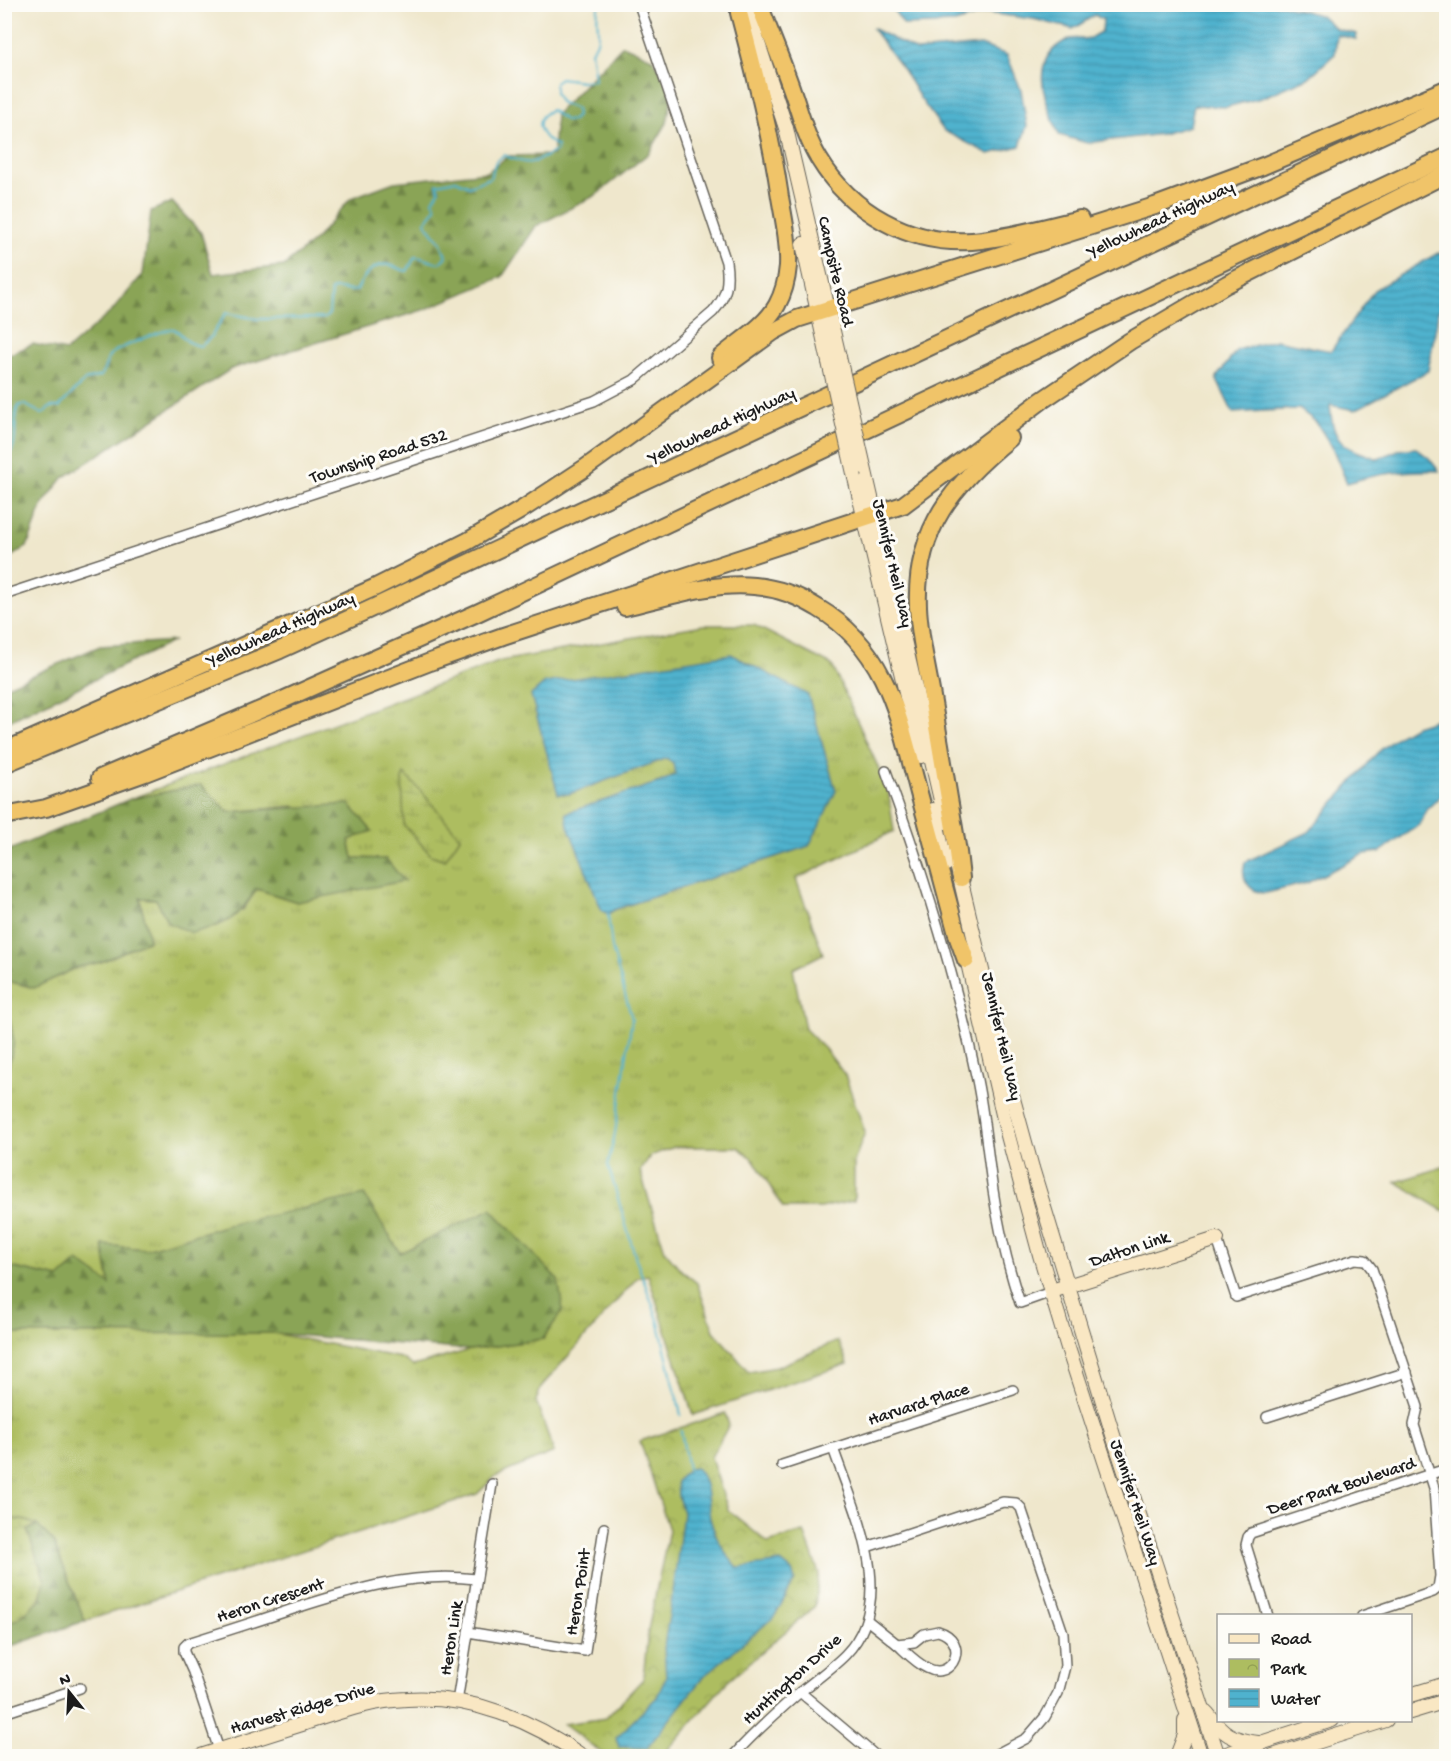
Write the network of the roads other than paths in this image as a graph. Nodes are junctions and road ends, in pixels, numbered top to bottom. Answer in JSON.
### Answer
{"nodes":[{"id":1,"x":639,"y":4,"type":"edge"},
{"id":2,"x":740,"y":4,"type":"edge"},
{"id":3,"x":745,"y":4,"type":"edge"},
{"id":4,"x":759,"y":4,"type":"edge"},
{"id":5,"x":1446,"y":88,"type":"edge"},
{"id":6,"x":1446,"y":105,"type":"edge"},
{"id":7,"x":1446,"y":157,"type":"edge"},
{"id":8,"x":1446,"y":174,"type":"edge"},
{"id":9,"x":1155,"y":206,"type":"junction"},
{"id":10,"x":823,"y":310,"type":"junction"},
{"id":11,"x":1130,"y":341,"type":"junction"},
{"id":12,"x":834,"y":360,"type":"junction"},
{"id":13,"x":620,"y":442,"type":"junction"},
{"id":14,"x":870,"y":518,"type":"junction"},
{"id":15,"x":4,"y":595,"type":"edge"},
{"id":16,"x":536,"y":625,"type":"junction"},
{"id":17,"x":4,"y":751,"type":"edge"},
{"id":18,"x":4,"y":764,"type":"edge"},
{"id":19,"x":886,"y":771,"type":"dead end"},
{"id":20,"x":4,"y":816,"type":"edge"},
{"id":21,"x":961,"y":878,"type":"junction"},
{"id":22,"x":966,"y":960,"type":"junction"},
{"id":23,"x":1217,"y":1239,"type":"joint"},
{"id":24,"x":1067,"y":1287,"type":"junction"},
{"id":25,"x":1051,"y":1292,"type":"junction"},
{"id":26,"x":1407,"y":1372,"type":"junction"},
{"id":27,"x":1013,"y":1390,"type":"dead end"},
{"id":28,"x":1267,"y":1417,"type":"dead end"},
{"id":29,"x":832,"y":1448,"type":"junction"},
{"id":30,"x":782,"y":1465,"type":"dead end"},
{"id":31,"x":1446,"y":1469,"type":"edge"},
{"id":32,"x":1431,"y":1474,"type":"junction"},
{"id":33,"x":492,"y":1484,"type":"dead end"},
{"id":34,"x":604,"y":1528,"type":"dead end"},
{"id":35,"x":867,"y":1547,"type":"junction"},
{"id":36,"x":477,"y":1579,"type":"junction"},
{"id":37,"x":1267,"y":1614,"type":"edge"},
{"id":38,"x":1368,"y":1614,"type":"edge"},
{"id":39,"x":867,"y":1620,"type":"junction"},
{"id":40,"x":468,"y":1632,"type":"junction"},
{"id":41,"x":897,"y":1644,"type":"junction"},
{"id":42,"x":1446,"y":1684,"type":"edge"},
{"id":43,"x":80,"y":1688,"type":"dead end"},
{"id":44,"x":800,"y":1692,"type":"junction"},
{"id":45,"x":1412,"y":1694,"type":"edge"},
{"id":46,"x":1446,"y":1701,"type":"edge"},
{"id":47,"x":457,"y":1702,"type":"junction"},
{"id":48,"x":1200,"y":1703,"type":"junction"},
{"id":49,"x":1185,"y":1709,"type":"junction"},
{"id":50,"x":1412,"y":1711,"type":"edge"},
{"id":51,"x":4,"y":1713,"type":"edge"},
{"id":52,"x":1326,"y":1722,"type":"edge"},
{"id":53,"x":1380,"y":1722,"type":"edge"},
{"id":54,"x":1263,"y":1743,"type":"junction"},
{"id":55,"x":219,"y":1750,"type":"junction"},
{"id":56,"x":201,"y":1756,"type":"edge"},
{"id":57,"x":582,"y":1756,"type":"edge"},
{"id":58,"x":733,"y":1756,"type":"edge"},
{"id":59,"x":876,"y":1756,"type":"edge"},
{"id":60,"x":993,"y":1756,"type":"edge"},
{"id":61,"x":1177,"y":1756,"type":"edge"},
{"id":62,"x":1201,"y":1756,"type":"edge"},
{"id":63,"x":1219,"y":1756,"type":"edge"},
{"id":64,"x":1273,"y":1756,"type":"edge"}],
"edges":[{"from":1,"to":15,"type":"street","name":"Township Road 532"},
{"from":2,"to":13,"type":"highway"},
{"from":3,"to":10,"type":"main road","name":"Campsite Road"},
{"from":4,"to":9,"type":"highway"},
{"from":5,"to":9,"type":"highway"},
{"from":6,"to":18,"type":"highway","name":"Yellowhead Highway"},
{"from":7,"to":20,"type":"highway"},
{"from":8,"to":11,"type":"highway"},
{"from":9,"to":10,"type":"highway"},
{"from":10,"to":12,"type":"main road","name":"Campsite Road"},
{"from":10,"to":13,"type":"highway"},
{"from":11,"to":14,"type":"highway"},
{"from":11,"to":21,"type":"highway"},
{"from":12,"to":14,"type":"main road","name":"Campsite Road","bridge":true},
{"from":12,"to":14,"type":"main road","name":"Jennifer Heil Way","bridge":true},
{"from":13,"to":17,"type":"highway"},
{"from":14,"to":16,"type":"highway"},
{"from":14,"to":21,"type":"main road","name":"Jennifer Heil Way"},
{"from":14,"to":22,"type":"main road","name":"Jennifer Heil Way"},
{"from":16,"to":20,"type":"highway"},
{"from":16,"to":22,"type":"highway"},
{"from":19,"to":25,"type":"street","name":"Jennifer Heil Way"},
{"from":21,"to":24,"type":"main road","name":"Jennifer Heil Way"},
{"from":22,"to":25,"type":"main road","name":"Jennifer Heil Way"},
{"from":23,"to":24,"type":"main road","name":"Dalton Link"},
{"from":23,"to":26,"type":"street"},
{"from":24,"to":25,"type":"main road","name":"Dalton Link"},
{"from":24,"to":48,"type":"main road","name":"Jennifer Heil Way"},
{"from":25,"to":49,"type":"main road","name":"Jennifer Heil Way"},
{"from":26,"to":28,"type":"street"},
{"from":26,"to":32,"type":"street"},
{"from":27,"to":29,"type":"street","name":"Harvard Place"},
{"from":29,"to":30,"type":"street","name":"Harvard Place"},
{"from":29,"to":35,"type":"street","name":"Huntington Drive"},
{"from":31,"to":32,"type":"street","name":"Deer Park Boulevard"},
{"from":32,"to":37,"type":"street","name":"Deer Park Boulevard"},
{"from":32,"to":38,"type":"street"},
{"from":33,"to":36,"type":"street","name":"Heron Link"},
{"from":34,"to":40,"type":"street","name":"Heron Point"},
{"from":35,"to":39,"type":"street","name":"Huntington Drive"},
{"from":35,"to":60,"type":"street"},
{"from":36,"to":40,"type":"street","name":"Heron Link"},
{"from":36,"to":55,"type":"street","name":"Heron Crescent"},
{"from":39,"to":41,"type":"street"},
{"from":39,"to":44,"type":"street","name":"Huntington Drive"},
{"from":40,"to":47,"type":"street","name":"Heron Link"},
{"from":41,"to":41,"type":"street"},
{"from":42,"to":45,"type":"main road"},
{"from":43,"to":51,"type":"street"},
{"from":44,"to":58,"type":"street","name":"Huntington Drive"},
{"from":44,"to":59,"type":"street"},
{"from":46,"to":50,"type":"main road"},
{"from":47,"to":55,"type":"main road","name":"Harvest Ridge Drive"},
{"from":47,"to":57,"type":"main road","name":"Harvest Ridge Drive"},
{"from":48,"to":54,"type":"main road"},
{"from":48,"to":63,"type":"main road","name":"Jennifer Heil Way"},
{"from":49,"to":61,"type":"main road"},
{"from":49,"to":62,"type":"main road","name":"Jennifer Heil Way"},
{"from":52,"to":54,"type":"main road"},
{"from":53,"to":64,"type":"main road"},
{"from":54,"to":63,"type":"main road"},
{"from":55,"to":56,"type":"main road","name":"Harvest Ridge Drive"}]}
